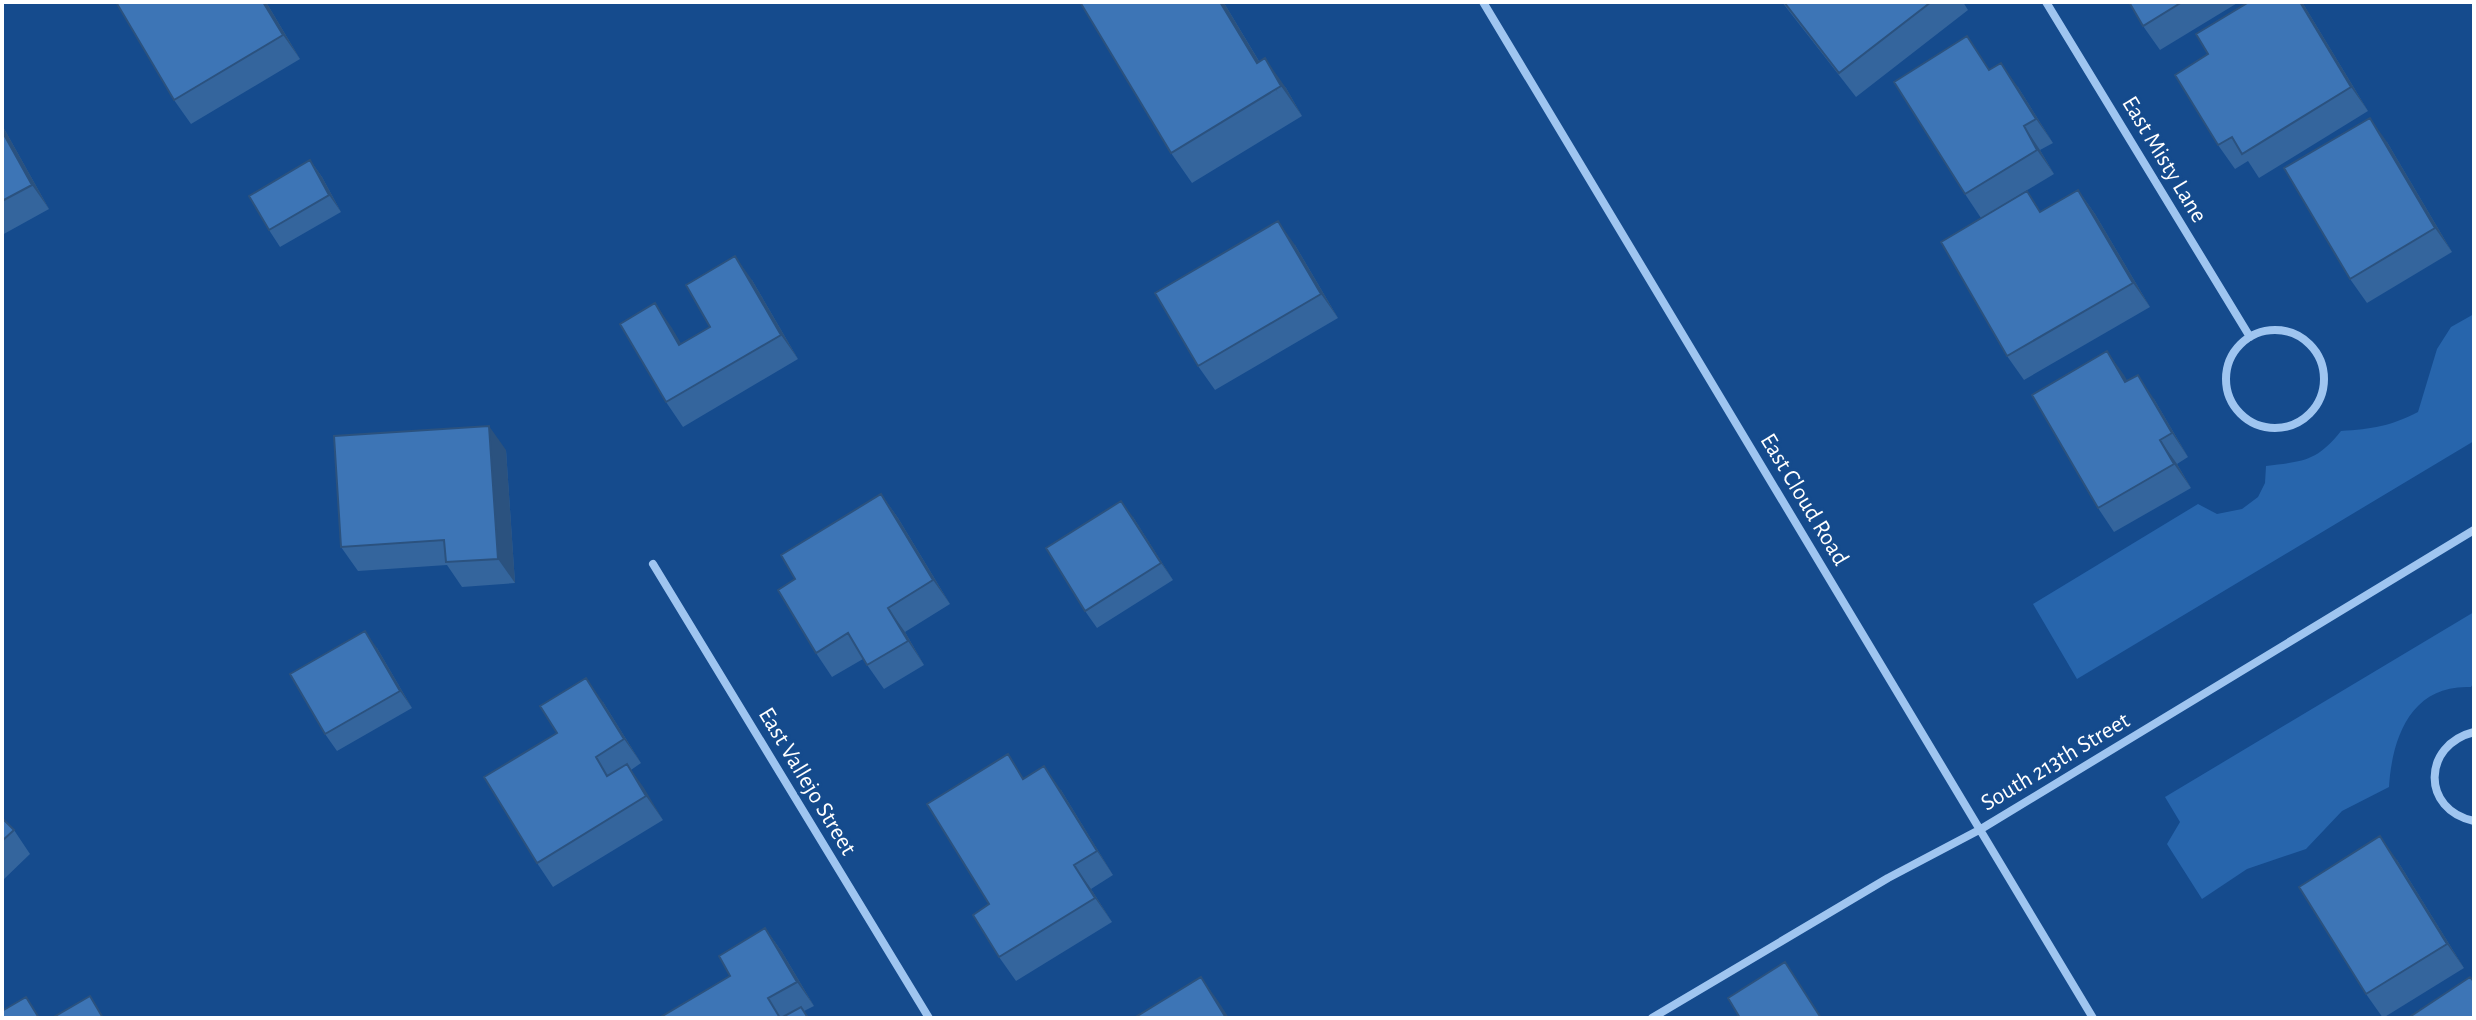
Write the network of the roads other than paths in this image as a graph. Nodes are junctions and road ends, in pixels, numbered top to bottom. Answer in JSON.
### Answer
{"nodes":[{"id":1,"x":1483,"y":2,"type":"edge"},
{"id":2,"x":2046,"y":2,"type":"edge"},
{"id":3,"x":2250,"y":337,"type":"junction"},
{"id":4,"x":2474,"y":530,"type":"edge"},
{"id":5,"x":653,"y":564,"type":"dead end"},
{"id":6,"x":2474,"y":732,"type":"edge"},
{"id":7,"x":2474,"y":821,"type":"edge"},
{"id":8,"x":1981,"y":829,"type":"junction"},
{"id":9,"x":929,"y":1018,"type":"edge"},
{"id":10,"x":1652,"y":1018,"type":"edge"},
{"id":11,"x":2093,"y":1018,"type":"edge"}],
"edges":[{"from":1,"to":8,"type":"street","name":"East Cloud Road"},
{"from":2,"to":3,"type":"street","name":"East Misty Lane"},
{"from":3,"to":3,"type":"street"},
{"from":4,"to":8,"type":"street","name":"South 213th Street"},
{"from":5,"to":9,"type":"street","name":"East Vallejo Street"},
{"from":6,"to":7,"type":"street"},
{"from":8,"to":10,"type":"street","name":"South 213th Street"},
{"from":8,"to":11,"type":"street","name":"East Cloud Road"}]}
